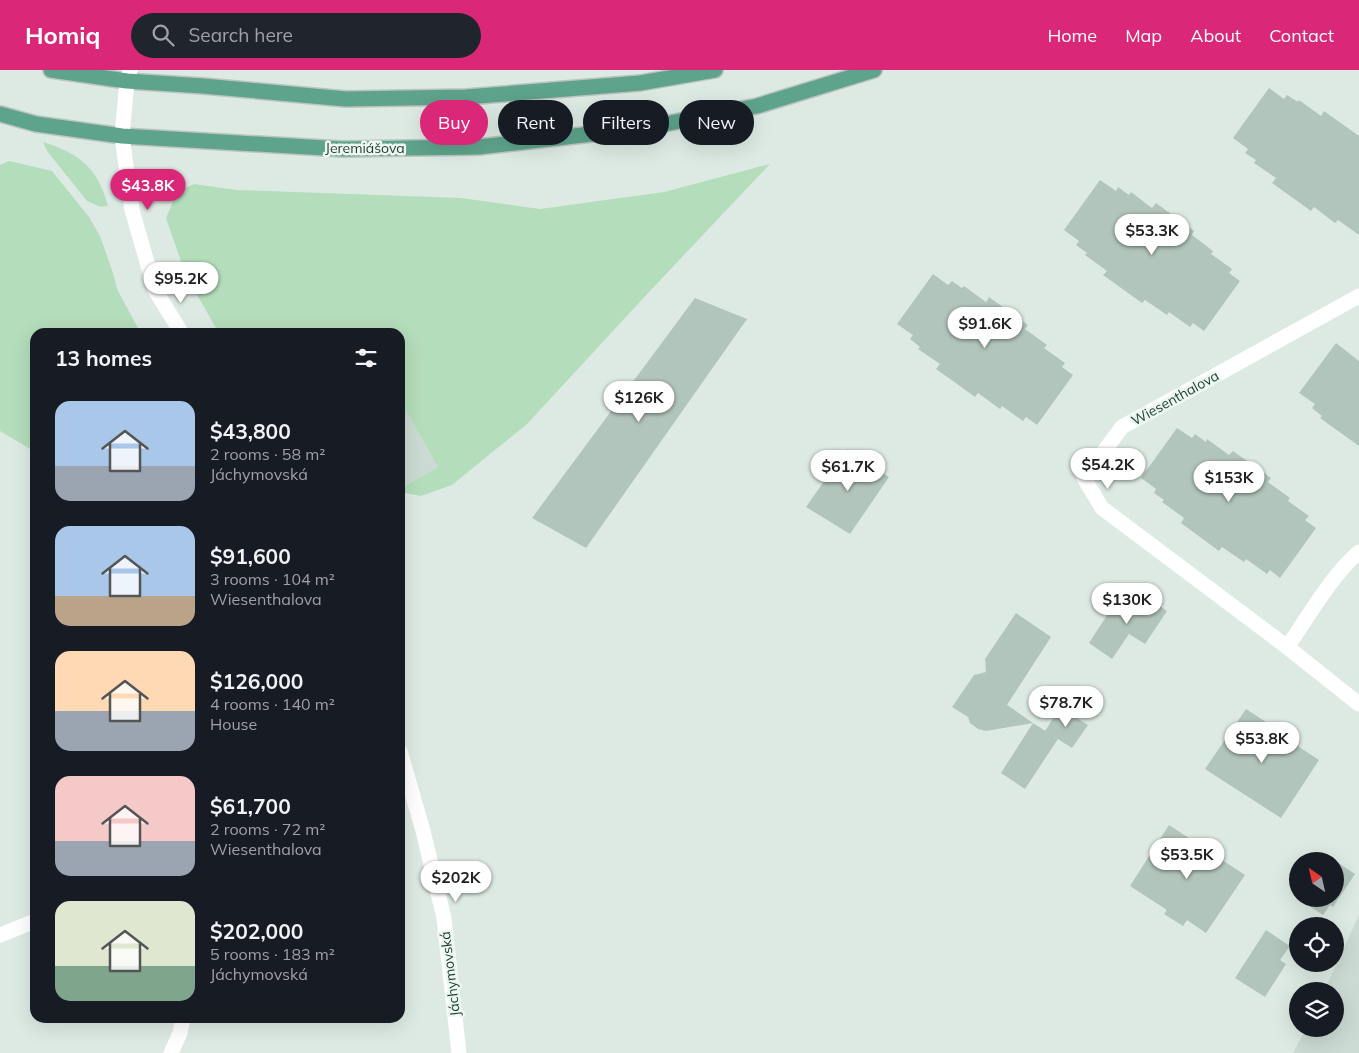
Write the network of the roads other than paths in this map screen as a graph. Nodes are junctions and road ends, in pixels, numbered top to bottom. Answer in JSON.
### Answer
{"nodes":[{"id":1,"x":51,"y":70,"type":"edge"},
{"id":2,"x":715,"y":70,"type":"edge"},
{"id":3,"x":874,"y":70,"type":"edge"},
{"id":4,"x":128,"y":76,"type":"edge"},
{"id":5,"x":0,"y":114,"type":"edge"},
{"id":6,"x":122,"y":136,"type":"junction"},
{"id":7,"x":1359,"y":296,"type":"edge"},
{"id":8,"x":179,"y":328,"type":"edge"},
{"id":9,"x":1359,"y":552,"type":"edge"},
{"id":10,"x":1287,"y":647,"type":"junction"},
{"id":11,"x":1359,"y":704,"type":"edge"},
{"id":12,"x":405,"y":773,"type":"edge"},
{"id":13,"x":30,"y":923,"type":"edge"},
{"id":14,"x":0,"y":935,"type":"edge"},
{"id":15,"x":182,"y":1023,"type":"edge"},
{"id":16,"x":171,"y":1053,"type":"edge"},
{"id":17,"x":460,"y":1053,"type":"edge"}],
"edges":[{"from":1,"to":4,"type":"main road"},
{"from":2,"to":4,"type":"main road"},
{"from":3,"to":6,"type":"main road","name":"Jeremiášova"},
{"from":4,"to":6,"type":"street"},
{"from":5,"to":6,"type":"main road","name":"Jeremiášova"},
{"from":6,"to":8,"type":"street"},
{"from":7,"to":10,"type":"street","name":"Wiesenthalova"},
{"from":9,"to":10,"type":"street"},
{"from":10,"to":11,"type":"street","name":"Wiesenthalova"},
{"from":12,"to":17,"type":"street","name":"Jáchymovská"},
{"from":13,"to":14,"type":"street"},
{"from":15,"to":16,"type":"street"}]}
